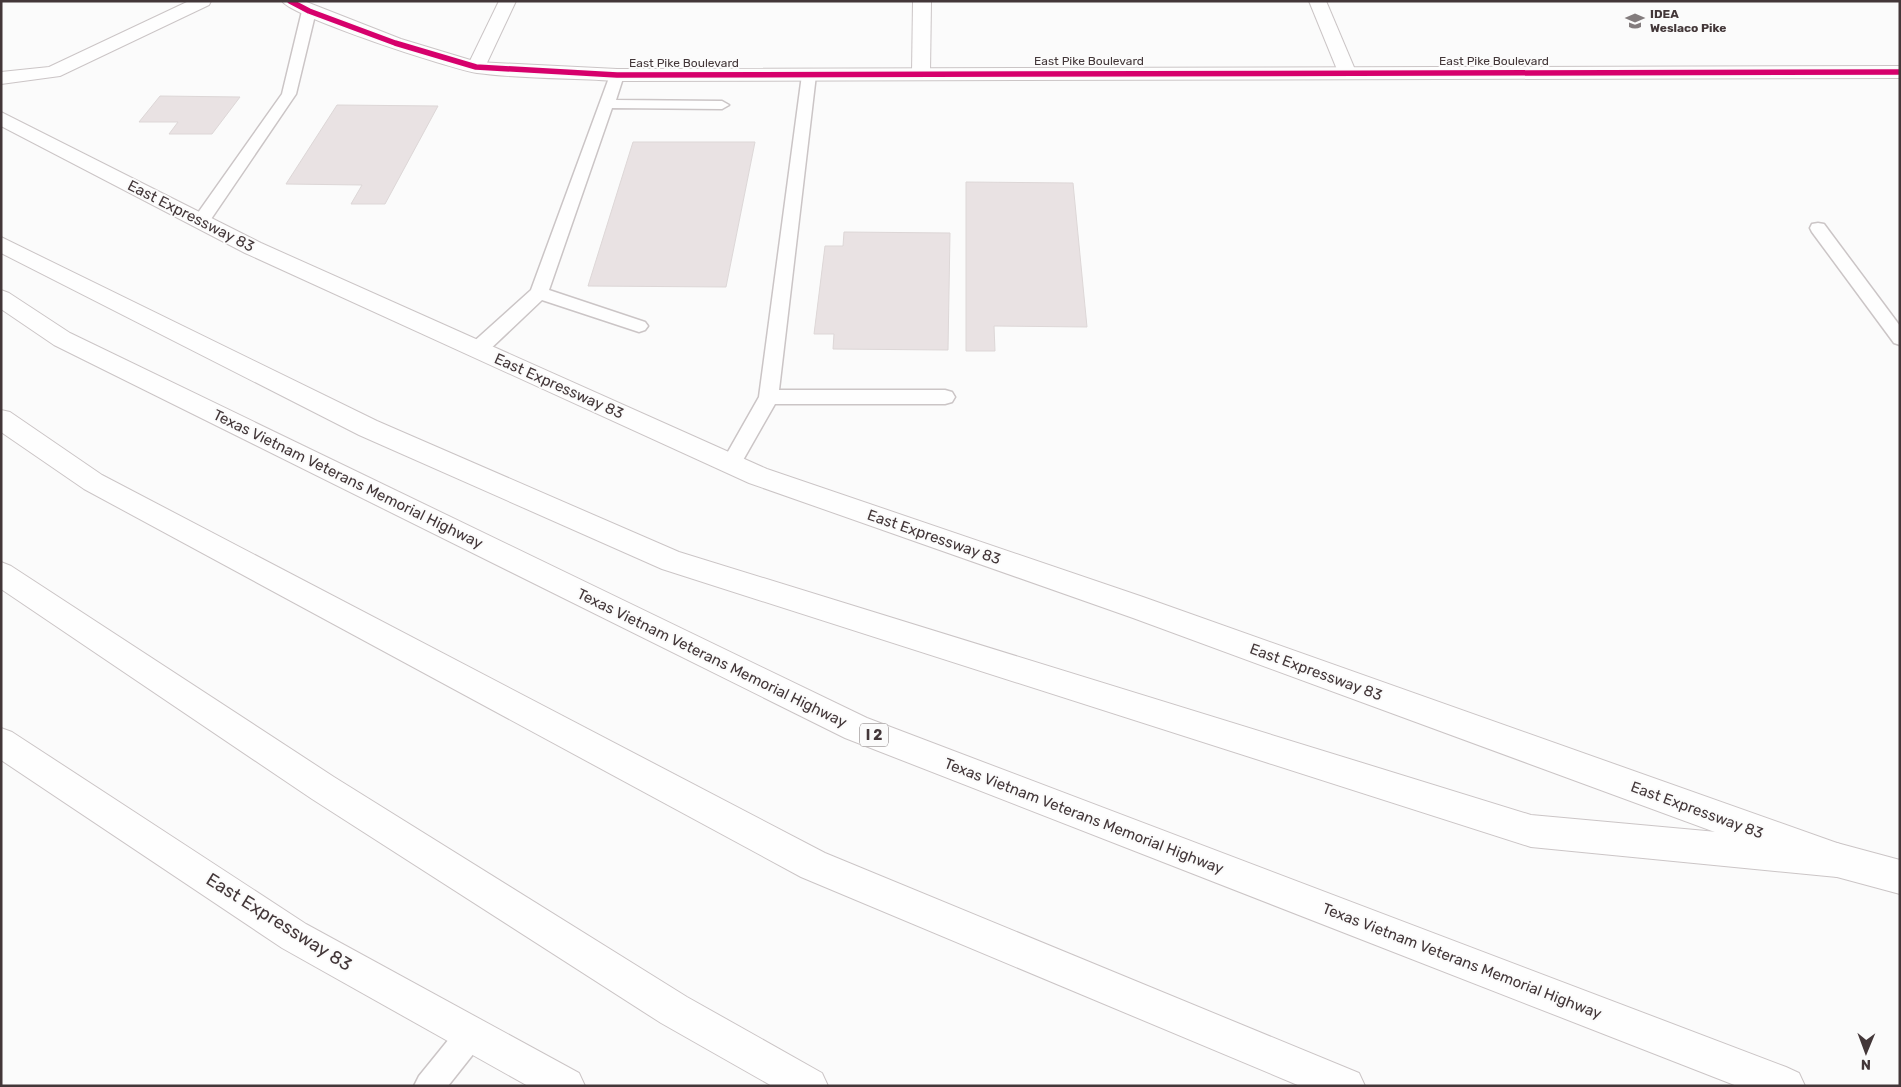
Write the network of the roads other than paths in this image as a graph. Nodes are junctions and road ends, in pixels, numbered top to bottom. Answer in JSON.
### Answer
{"nodes":[{"id":1,"x":202,"y":1,"type":"edge"},
{"id":2,"x":290,"y":1,"type":"edge"},
{"id":3,"x":508,"y":1,"type":"edge"},
{"id":4,"x":922,"y":1,"type":"edge"},
{"id":5,"x":1317,"y":1,"type":"edge"},
{"id":6,"x":308,"y":11,"type":"junction"},
{"id":7,"x":476,"y":67,"type":"junction"},
{"id":8,"x":1347,"y":72,"type":"junction"},
{"id":9,"x":1900,"y":72,"type":"edge"},
{"id":10,"x":921,"y":73,"type":"junction"},
{"id":11,"x":617,"y":75,"type":"junction"},
{"id":12,"x":809,"y":75,"type":"junction"},
{"id":13,"x":1,"y":78,"type":"edge"},
{"id":14,"x":608,"y":104,"type":"junction"},
{"id":15,"x":722,"y":105,"type":"dead end"},
{"id":16,"x":1,"y":118,"type":"edge"},
{"id":17,"x":202,"y":221,"type":"junction"},
{"id":18,"x":1818,"y":228,"type":"dead end"},
{"id":19,"x":1,"y":244,"type":"edge"},
{"id":20,"x":540,"y":293,"type":"junction"},
{"id":21,"x":1,"y":298,"type":"edge"},
{"id":22,"x":1891,"y":317,"type":"edge"},
{"id":23,"x":639,"y":326,"type":"dead end"},
{"id":24,"x":1900,"y":339,"type":"edge"},
{"id":25,"x":478,"y":349,"type":"junction"},
{"id":26,"x":769,"y":397,"type":"junction"},
{"id":27,"x":946,"y":397,"type":"dead end"},
{"id":28,"x":1,"y":419,"type":"edge"},
{"id":29,"x":732,"y":464,"type":"junction"},
{"id":30,"x":1,"y":574,"type":"edge"},
{"id":31,"x":1,"y":742,"type":"edge"},
{"id":32,"x":1837,"y":860,"type":"junction"},
{"id":33,"x":1900,"y":877,"type":"edge"},
{"id":34,"x":472,"y":1033,"type":"junction"},
{"id":35,"x":429,"y":1086,"type":"edge"},
{"id":36,"x":566,"y":1086,"type":"edge"},
{"id":37,"x":809,"y":1086,"type":"edge"},
{"id":38,"x":1346,"y":1086,"type":"edge"},
{"id":39,"x":1786,"y":1086,"type":"edge"}],
"edges":[{"from":1,"to":13,"type":"main road"},
{"from":2,"to":6,"type":"main road","name":"East Pike Boulevard"},
{"from":3,"to":7,"type":"main road"},
{"from":4,"to":10,"type":"main road"},
{"from":5,"to":8,"type":"main road"},
{"from":6,"to":7,"type":"main road","name":"East Pike Boulevard"},
{"from":6,"to":17,"type":"lane"},
{"from":7,"to":11,"type":"main road","name":"East Pike Boulevard"},
{"from":8,"to":9,"type":"main road","name":"East Pike Boulevard"},
{"from":8,"to":10,"type":"main road","name":"East Pike Boulevard"},
{"from":10,"to":12,"type":"main road","name":"East Pike Boulevard"},
{"from":11,"to":12,"type":"main road","name":"East Pike Boulevard"},
{"from":11,"to":14,"type":"lane"},
{"from":12,"to":26,"type":"lane"},
{"from":14,"to":15,"type":"lane"},
{"from":14,"to":20,"type":"lane"},
{"from":16,"to":17,"type":"main road","name":"East Expressway 83"},
{"from":17,"to":25,"type":"main road","name":"East Expressway 83"},
{"from":18,"to":22,"type":"lane"},
{"from":19,"to":32,"type":"main road"},
{"from":20,"to":23,"type":"lane"},
{"from":20,"to":25,"type":"lane"},
{"from":21,"to":39,"type":"main road","name":"Texas Vietnam Veterans Memorial Highway","number":"I 2"},
{"from":22,"to":24,"type":"lane"},
{"from":25,"to":29,"type":"main road","name":"East Expressway 83"},
{"from":26,"to":27,"type":"lane"},
{"from":26,"to":29,"type":"lane"},
{"from":28,"to":38,"type":"main road"},
{"from":29,"to":32,"type":"main road","name":"East Expressway 83"},
{"from":30,"to":37,"type":"main road"},
{"from":31,"to":34,"type":"main road","name":"East Expressway 83"},
{"from":32,"to":33,"type":"main road","name":"East Expressway 83"},
{"from":34,"to":35,"type":"lane"},
{"from":34,"to":36,"type":"main road","name":"East Expressway 83"}]}
